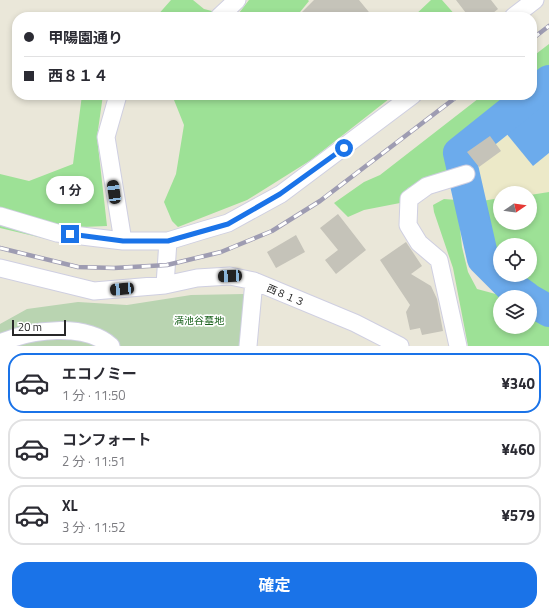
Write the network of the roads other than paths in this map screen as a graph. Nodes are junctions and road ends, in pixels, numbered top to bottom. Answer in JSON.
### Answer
{"nodes":[{"id":1,"x":237,"y":0,"type":"edge"},
{"id":2,"x":534,"y":0,"type":"edge"},
{"id":3,"x":225,"y":12,"type":"edge"},
{"id":4,"x":519,"y":12,"type":"edge"},
{"id":5,"x":117,"y":100,"type":"edge"},
{"id":6,"x":406,"y":100,"type":"edge"},
{"id":7,"x":466,"y":174,"type":"dead end"},
{"id":8,"x":0,"y":216,"type":"edge"},
{"id":9,"x":123,"y":241,"type":"junction"},
{"id":10,"x":168,"y":241,"type":"junction"},
{"id":11,"x":0,"y":268,"type":"edge"},
{"id":12,"x":254,"y":281,"type":"junction"},
{"id":13,"x":165,"y":285,"type":"junction"},
{"id":14,"x":0,"y":343,"type":"edge"},
{"id":15,"x":111,"y":346,"type":"edge"},
{"id":16,"x":248,"y":346,"type":"edge"},
{"id":17,"x":400,"y":346,"type":"edge"},
{"id":18,"x":458,"y":346,"type":"edge"}],
"edges":[{"from":1,"to":3,"type":"street"},
{"from":2,"to":4,"type":"street"},
{"from":5,"to":9,"type":"street"},
{"from":6,"to":10,"type":"street"},
{"from":7,"to":18,"type":"street"},
{"from":8,"to":9,"type":"street"},
{"from":9,"to":10,"type":"street"},
{"from":10,"to":13,"type":"street"},
{"from":11,"to":13,"type":"street","name":"西８１３"},
{"from":12,"to":13,"type":"street","name":"西８１３"},
{"from":12,"to":16,"type":"street"},
{"from":12,"to":17,"type":"street","name":"西８１３"},
{"from":14,"to":15,"type":"street"}]}
